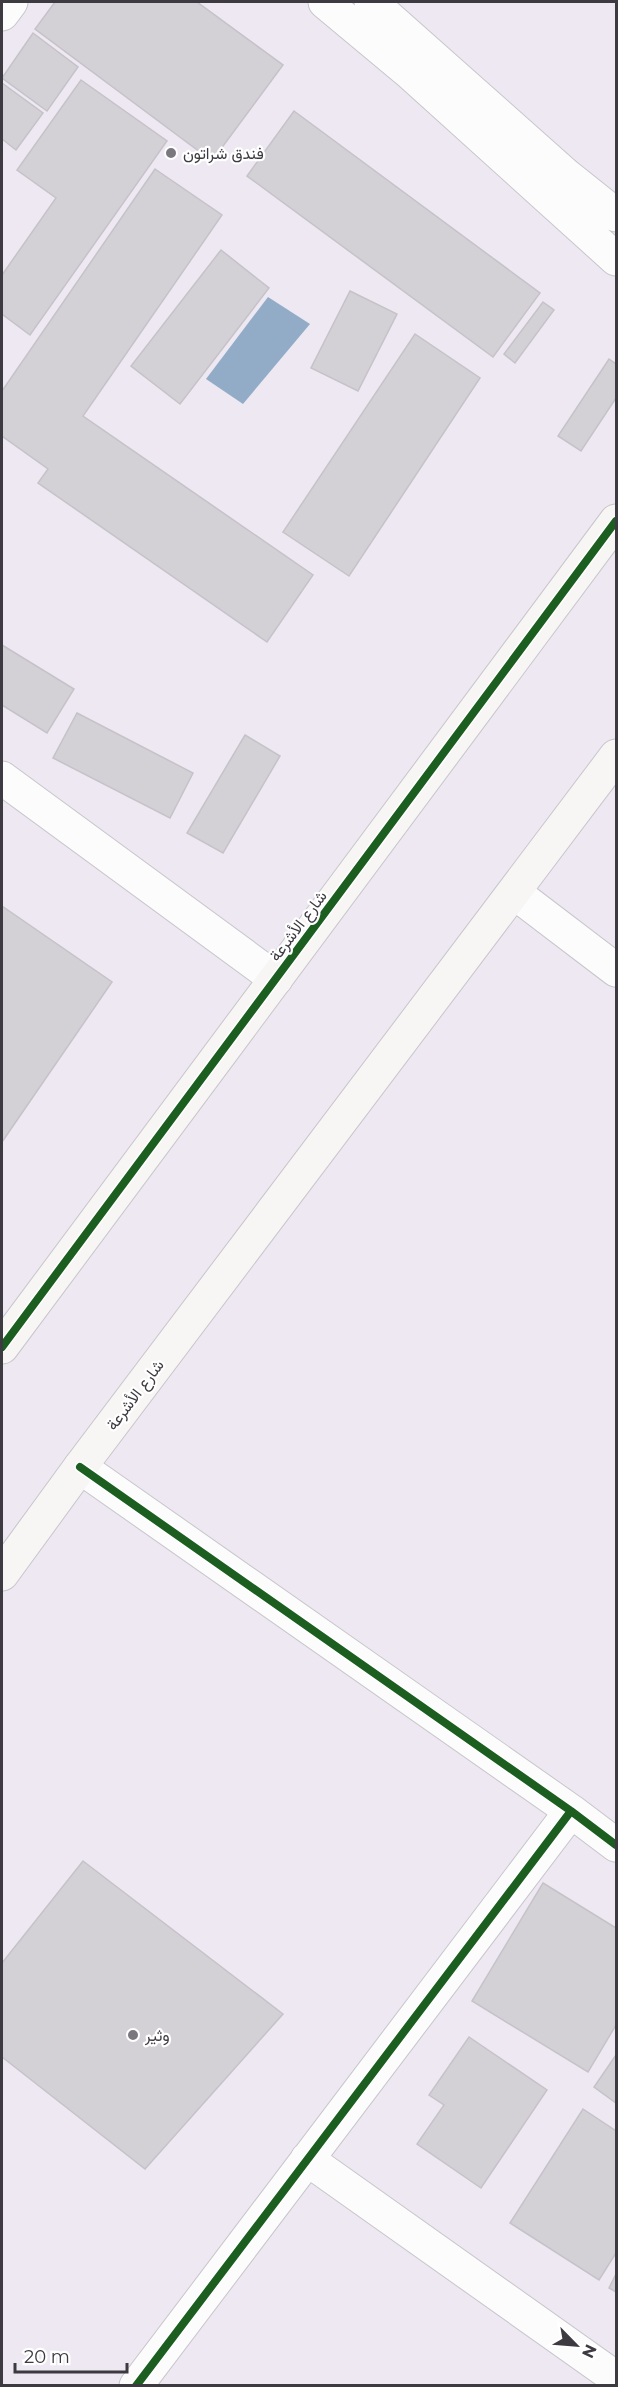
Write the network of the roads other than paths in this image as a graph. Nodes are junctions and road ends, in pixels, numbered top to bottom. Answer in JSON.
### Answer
{"nodes":[{"id":1,"x":11,"y":2,"type":"edge"},
{"id":2,"x":325,"y":2,"type":"edge"},
{"id":3,"x":371,"y":2,"type":"edge"},
{"id":4,"x":2,"y":14,"type":"edge"},
{"id":5,"x":616,"y":215,"type":"edge"},
{"id":6,"x":616,"y":259,"type":"edge"},
{"id":7,"x":616,"y":521,"type":"edge"},
{"id":8,"x":616,"y":756,"type":"edge"},
{"id":9,"x":2,"y":778,"type":"edge"},
{"id":10,"x":515,"y":892,"type":"junction"},
{"id":11,"x":616,"y":970,"type":"edge"},
{"id":12,"x":276,"y":979,"type":"junction"},
{"id":13,"x":2,"y":1347,"type":"edge"},
{"id":14,"x":80,"y":1467,"type":"junction"},
{"id":15,"x":2,"y":1574,"type":"edge"},
{"id":16,"x":571,"y":1811,"type":"junction"},
{"id":17,"x":616,"y":1845,"type":"edge"},
{"id":18,"x":307,"y":2159,"type":"junction"},
{"id":19,"x":616,"y":2378,"type":"edge"},
{"id":20,"x":136,"y":2385,"type":"edge"}],
"edges":[{"from":1,"to":4,"type":"street"},
{"from":2,"to":6,"type":"street"},
{"from":3,"to":5,"type":"street"},
{"from":7,"to":12,"type":"street","name":"شارع الأشرعة"},
{"from":8,"to":10,"type":"street","name":"شارع الأشرعة"},
{"from":9,"to":12,"type":"street"},
{"from":10,"to":11,"type":"street"},
{"from":10,"to":14,"type":"street","name":"شارع الأشرعة"},
{"from":12,"to":13,"type":"street","name":"شارع الأشرعة"},
{"from":14,"to":15,"type":"street","name":"شارع الأشرعة"},
{"from":14,"to":16,"type":"street"},
{"from":16,"to":17,"type":"street"},
{"from":16,"to":18,"type":"street"},
{"from":18,"to":19,"type":"street"},
{"from":18,"to":20,"type":"street"}]}
